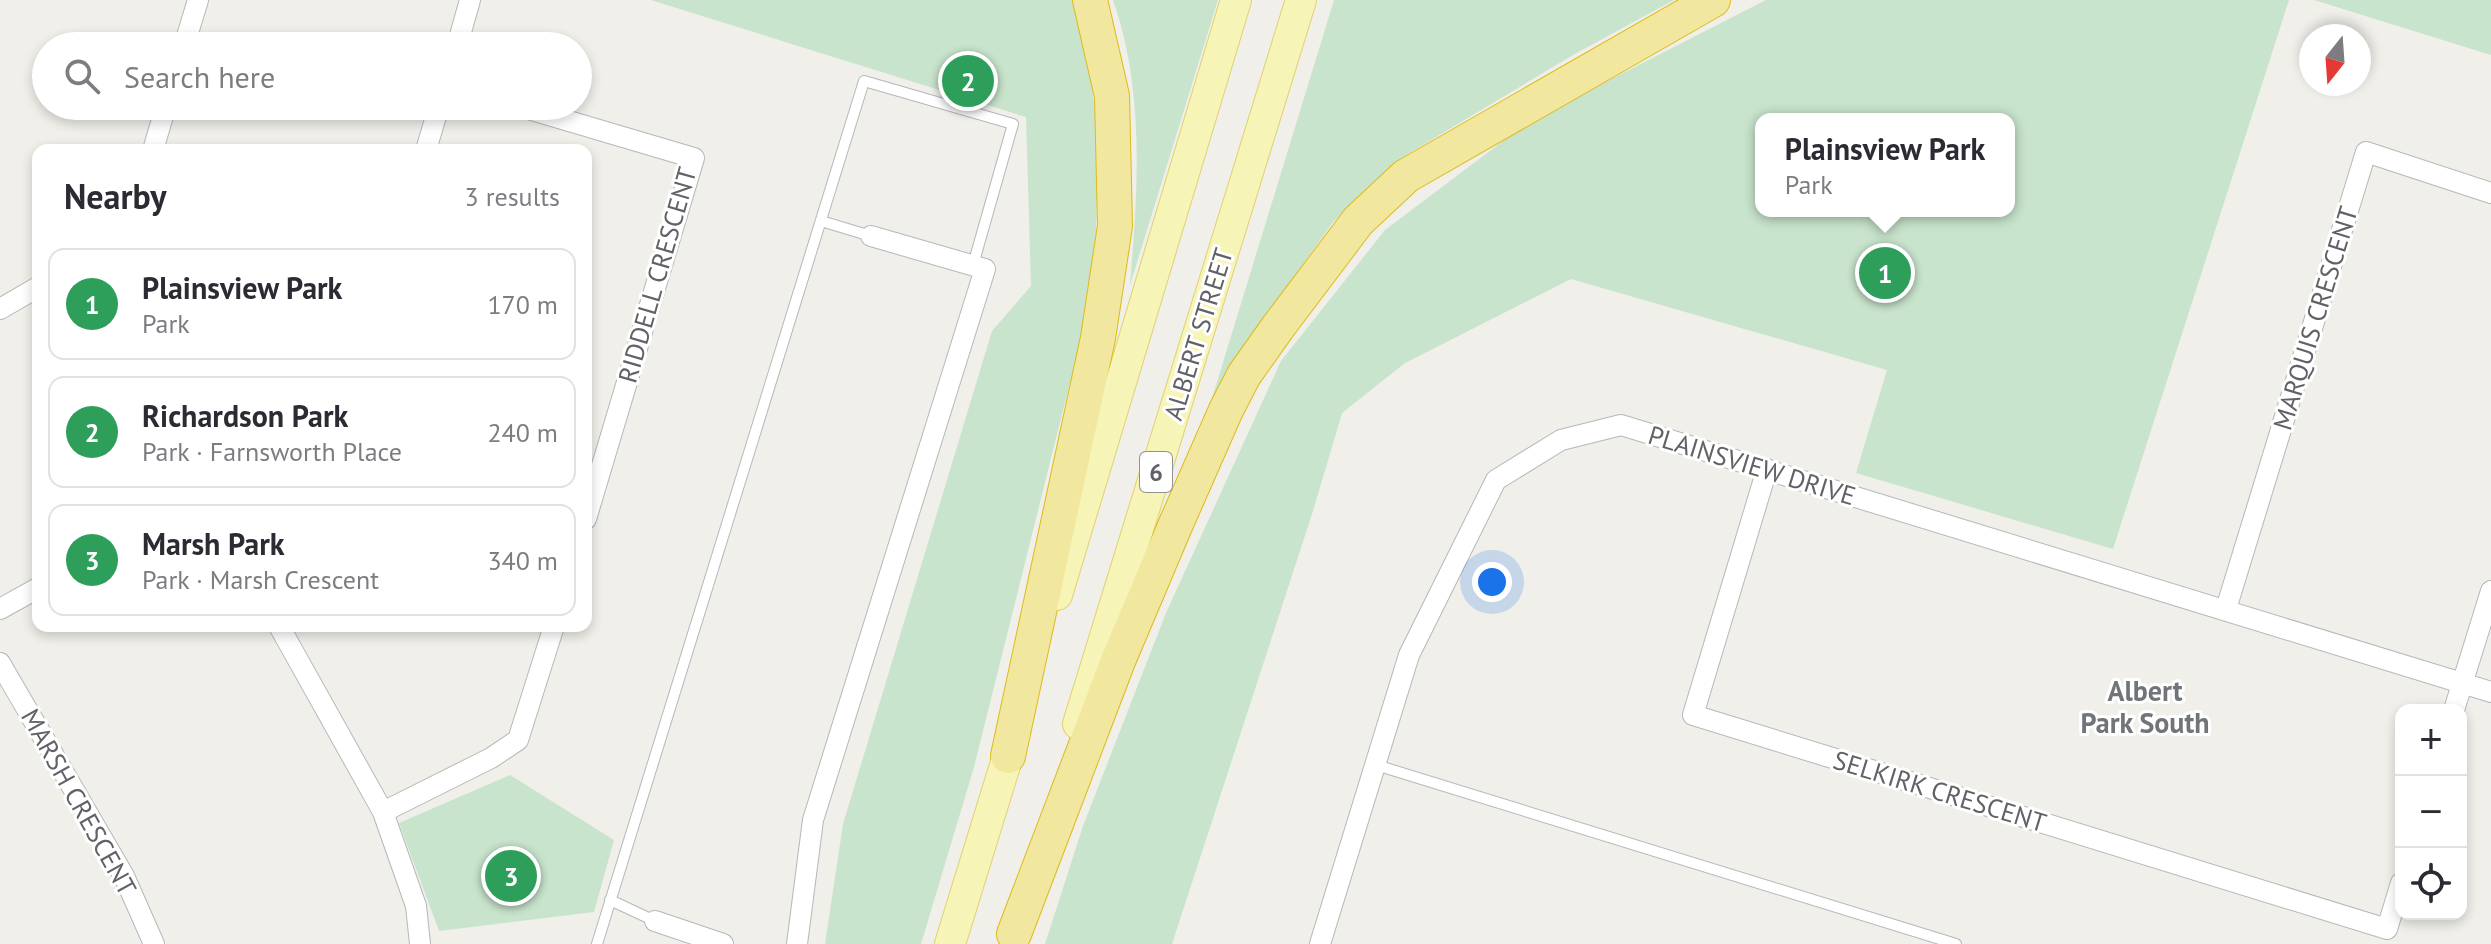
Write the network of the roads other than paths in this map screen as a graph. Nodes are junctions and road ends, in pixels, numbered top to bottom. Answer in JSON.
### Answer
{"nodes":[{"id":1,"x":198,"y":0,"type":"edge"},
{"id":2,"x":470,"y":0,"type":"edge"},
{"id":3,"x":1090,"y":0,"type":"edge"},
{"id":4,"x":1236,"y":0,"type":"edge"},
{"id":5,"x":1301,"y":0,"type":"edge"},
{"id":6,"x":1713,"y":0,"type":"edge"},
{"id":7,"x":188,"y":32,"type":"edge"},
{"id":8,"x":461,"y":32,"type":"edge"},
{"id":9,"x":162,"y":120,"type":"edge"},
{"id":10,"x":435,"y":120,"type":"edge"},
{"id":11,"x":565,"y":120,"type":"edge"},
{"id":12,"x":155,"y":144,"type":"edge"},
{"id":13,"x":428,"y":144,"type":"edge"},
{"id":14,"x":2491,"y":193,"type":"edge"},
{"id":15,"x":821,"y":221,"type":"junction"},
{"id":16,"x":871,"y":236,"type":"joint"},
{"id":17,"x":979,"y":267,"type":"junction"},
{"id":18,"x":32,"y":290,"type":"edge"},
{"id":19,"x":0,"y":309,"type":"edge"},
{"id":20,"x":1767,"y":469,"type":"junction"},
{"id":21,"x":592,"y":499,"type":"edge"},
{"id":22,"x":32,"y":591,"type":"edge"},
{"id":23,"x":2491,"y":591,"type":"edge"},
{"id":24,"x":0,"y":609,"type":"edge"},
{"id":25,"x":2226,"y":609,"type":"junction"},
{"id":26,"x":282,"y":632,"type":"edge"},
{"id":27,"x":552,"y":632,"type":"edge"},
{"id":28,"x":0,"y":663,"type":"edge"},
{"id":29,"x":2462,"y":683,"type":"junction"},
{"id":30,"x":2491,"y":692,"type":"edge"},
{"id":31,"x":2456,"y":704,"type":"edge"},
{"id":32,"x":1008,"y":756,"type":"junction"},
{"id":33,"x":1376,"y":765,"type":"junction"},
{"id":34,"x":383,"y":812,"type":"junction"},
{"id":35,"x":610,"y":900,"type":"junction"},
{"id":36,"x":2395,"y":903,"type":"edge"},
{"id":37,"x":655,"y":921,"type":"joint"},
{"id":38,"x":1012,"y":939,"type":"edge"},
{"id":39,"x":154,"y":944,"type":"edge"},
{"id":40,"x":420,"y":944,"type":"edge"},
{"id":41,"x":597,"y":944,"type":"edge"},
{"id":42,"x":723,"y":944,"type":"edge"},
{"id":43,"x":797,"y":944,"type":"edge"},
{"id":44,"x":950,"y":944,"type":"edge"},
{"id":45,"x":1320,"y":944,"type":"edge"},
{"id":46,"x":1956,"y":944,"type":"edge"}],
"edges":[{"from":1,"to":7,"type":"street"},
{"from":2,"to":8,"type":"street"},
{"from":3,"to":32,"type":"highway"},
{"from":4,"to":32,"type":"main road","number":"6"},
{"from":5,"to":38,"type":"main road","name":"ALBERT STREET","number":"6"},
{"from":6,"to":38,"type":"highway"},
{"from":9,"to":12,"type":"street"},
{"from":10,"to":13,"type":"street"},
{"from":11,"to":21,"type":"street","name":"RIDDELL CRESCENT"},
{"from":14,"to":25,"type":"street","name":"MARQUIS CRESCENT"},
{"from":15,"to":16,"type":"lane"},
{"from":15,"to":17,"type":"lane"},
{"from":15,"to":35,"type":"lane"},
{"from":16,"to":17,"type":"street"},
{"from":17,"to":43,"type":"street"},
{"from":18,"to":19,"type":"street"},
{"from":20,"to":25,"type":"street","name":"PLAINSVIEW DRIVE"},
{"from":20,"to":33,"type":"street","name":"PLAINSVIEW DRIVE"},
{"from":20,"to":36,"type":"street","name":"SELKIRK CRESCENT"},
{"from":22,"to":24,"type":"street"},
{"from":23,"to":29,"type":"street"},
{"from":25,"to":29,"type":"street","name":"PLAINSVIEW DRIVE"},
{"from":26,"to":34,"type":"street"},
{"from":27,"to":34,"type":"street"},
{"from":28,"to":39,"type":"street","name":"MARSH CRESCENT"},
{"from":29,"to":30,"type":"street","name":"PLAINSVIEW DRIVE"},
{"from":29,"to":31,"type":"street"},
{"from":32,"to":44,"type":"main road","number":"6"},
{"from":33,"to":45,"type":"street","name":"PLAINSVIEW DRIVE"},
{"from":33,"to":46,"type":"lane"},
{"from":34,"to":40,"type":"street"},
{"from":35,"to":37,"type":"lane"},
{"from":35,"to":41,"type":"lane"},
{"from":37,"to":42,"type":"street"}]}
